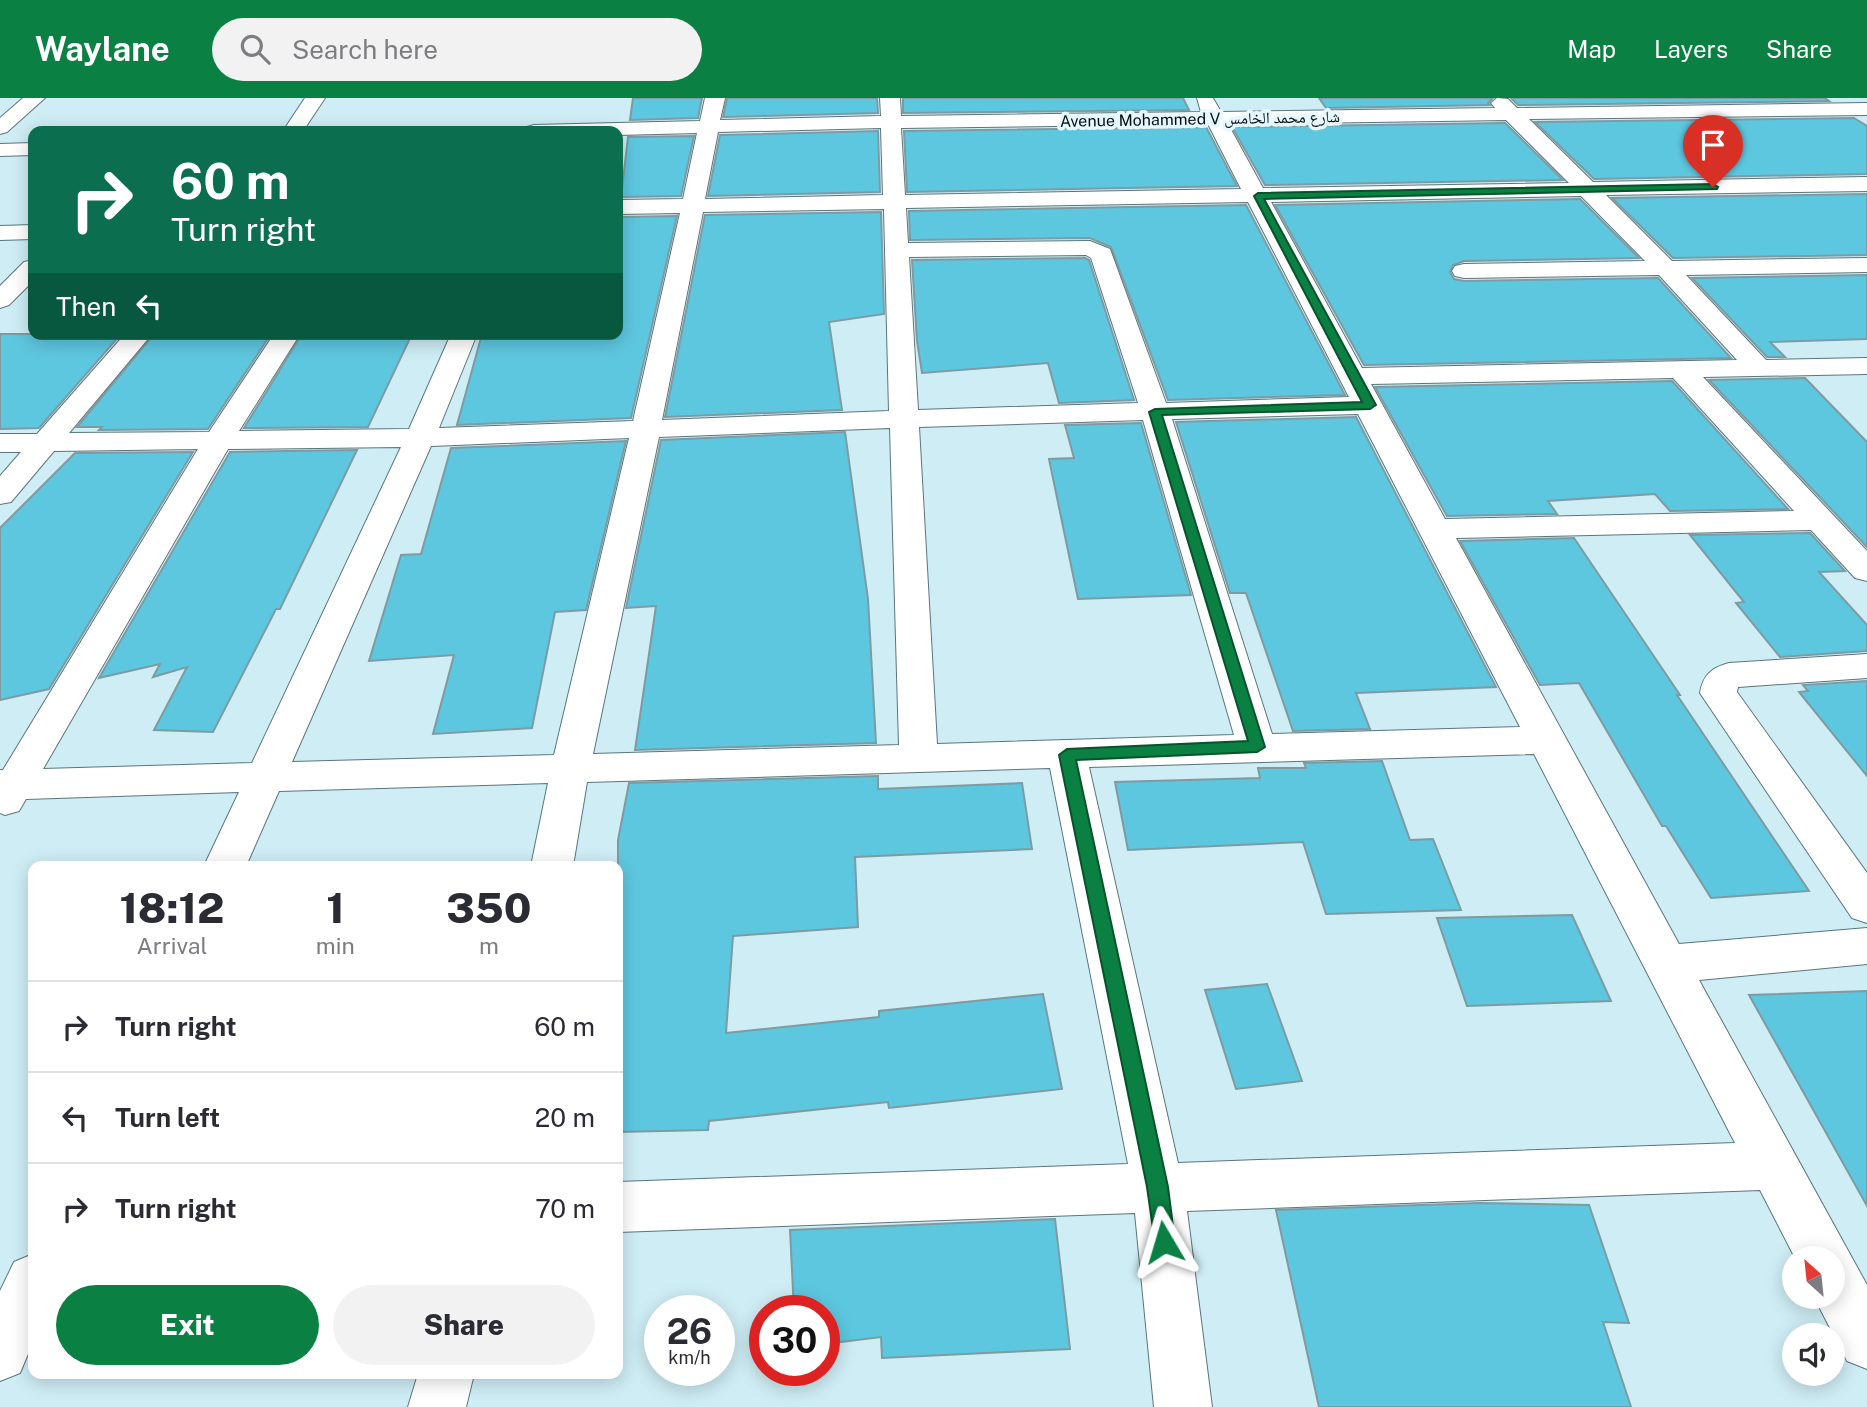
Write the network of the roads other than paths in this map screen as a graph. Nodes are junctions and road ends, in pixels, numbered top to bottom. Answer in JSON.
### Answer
{"nodes":[{"id":1,"x":35,"y":98,"type":"edge"},
{"id":2,"x":315,"y":98,"type":"edge"},
{"id":3,"x":890,"y":98,"type":"edge"},
{"id":4,"x":1851,"y":98,"type":"edge"},
{"id":5,"x":1505,"y":106,"type":"edge"},
{"id":6,"x":1210,"y":109,"type":"edge"},
{"id":7,"x":1867,"y":109,"type":"edge"},
{"id":8,"x":712,"y":112,"type":"edge"},
{"id":9,"x":889,"y":122,"type":"junction"},
{"id":10,"x":296,"y":126,"type":"edge"},
{"id":11,"x":581,"y":126,"type":"edge"},
{"id":12,"x":0,"y":128,"type":"edge"},
{"id":13,"x":28,"y":149,"type":"edge"},
{"id":14,"x":0,"y":150,"type":"edge"},
{"id":15,"x":1867,"y":184,"type":"edge"},
{"id":16,"x":1585,"y":190,"type":"junction"},
{"id":17,"x":1258,"y":196,"type":"junction"},
{"id":18,"x":893,"y":201,"type":"junction"},
{"id":19,"x":691,"y":204,"type":"junction"},
{"id":20,"x":623,"y":207,"type":"edge"},
{"id":21,"x":28,"y":232,"type":"edge"},
{"id":22,"x":0,"y":233,"type":"edge"},
{"id":23,"x":897,"y":250,"type":"junction"},
{"id":24,"x":1867,"y":265,"type":"edge"},
{"id":25,"x":1666,"y":268,"type":"junction"},
{"id":26,"x":1464,"y":271,"type":"dead end"},
{"id":27,"x":28,"y":272,"type":"edge"},
{"id":28,"x":0,"y":300,"type":"edge"},
{"id":29,"x":134,"y":340,"type":"edge"},
{"id":30,"x":283,"y":340,"type":"edge"},
{"id":31,"x":461,"y":340,"type":"edge"},
{"id":32,"x":1867,"y":366,"type":"edge"},
{"id":33,"x":1758,"y":367,"type":"junction"},
{"id":34,"x":1682,"y":370,"type":"junction"},
{"id":35,"x":1362,"y":391,"type":"junction"},
{"id":36,"x":1155,"y":412,"type":"junction"},
{"id":37,"x":902,"y":419,"type":"junction"},
{"id":38,"x":646,"y":429,"type":"junction"},
{"id":39,"x":420,"y":438,"type":"junction"},
{"id":40,"x":218,"y":441,"type":"junction"},
{"id":41,"x":45,"y":442,"type":"junction"},
{"id":42,"x":0,"y":443,"type":"edge"},
{"id":43,"x":0,"y":495,"type":"edge"},
{"id":44,"x":1821,"y":520,"type":"junction"},
{"id":45,"x":1435,"y":529,"type":"junction"},
{"id":46,"x":1867,"y":571,"type":"edge"},
{"id":47,"x":1867,"y":666,"type":"edge"},
{"id":48,"x":1548,"y":740,"type":"junction"},
{"id":49,"x":1257,"y":747,"type":"junction"},
{"id":50,"x":1067,"y":755,"type":"junction"},
{"id":51,"x":919,"y":758,"type":"junction"},
{"id":52,"x":570,"y":769,"type":"junction"},
{"id":53,"x":266,"y":778,"type":"junction"},
{"id":54,"x":5,"y":792,"type":"edge"},
{"id":55,"x":227,"y":861,"type":"edge"},
{"id":56,"x":553,"y":861,"type":"edge"},
{"id":57,"x":1867,"y":906,"type":"edge"},
{"id":58,"x":1867,"y":946,"type":"edge"},
{"id":59,"x":1667,"y":964,"type":"junction"},
{"id":60,"x":1774,"y":1166,"type":"junction"},
{"id":61,"x":1157,"y":1187,"type":"junction"},
{"id":62,"x":623,"y":1208,"type":"edge"},
{"id":63,"x":1817,"y":1246,"type":"edge"},
{"id":64,"x":28,"y":1292,"type":"edge"},
{"id":65,"x":1845,"y":1299,"type":"edge"},
{"id":66,"x":1867,"y":1340,"type":"edge"},
{"id":67,"x":0,"y":1353,"type":"edge"},
{"id":68,"x":445,"y":1379,"type":"edge"},
{"id":69,"x":438,"y":1407,"type":"edge"},
{"id":70,"x":1182,"y":1407,"type":"edge"}],
"edges":[{"from":1,"to":12,"type":"street"},
{"from":2,"to":10,"type":"street"},
{"from":3,"to":9,"type":"street"},
{"from":4,"to":7,"type":"street"},
{"from":5,"to":6,"type":"street","name":"Avenue Mohammed V شارع محمد الخامس"},
{"from":5,"to":7,"type":"street","name":"Avenue Mohammed V شارع محمد الخامس"},
{"from":5,"to":16,"type":"street"},
{"from":6,"to":9,"type":"street","name":"Avenue Mohammed V شارع محمد الخامس"},
{"from":6,"to":17,"type":"street"},
{"from":8,"to":9,"type":"street","name":"Avenue Mohammed V شارع محمد الخامس"},
{"from":8,"to":11,"type":"street","name":"Avenue Mohammed V شارع محمد الخامس"},
{"from":8,"to":19,"type":"street"},
{"from":9,"to":18,"type":"street"},
{"from":13,"to":14,"type":"street"},
{"from":15,"to":16,"type":"street"},
{"from":16,"to":17,"type":"street"},
{"from":16,"to":25,"type":"street"},
{"from":17,"to":18,"type":"street"},
{"from":17,"to":35,"type":"street"},
{"from":18,"to":19,"type":"street"},
{"from":18,"to":23,"type":"street"},
{"from":19,"to":20,"type":"street"},
{"from":19,"to":38,"type":"street"},
{"from":21,"to":22,"type":"street"},
{"from":23,"to":36,"type":"street"},
{"from":23,"to":37,"type":"street"},
{"from":24,"to":25,"type":"street"},
{"from":25,"to":26,"type":"street"},
{"from":25,"to":33,"type":"street"},
{"from":27,"to":28,"type":"street"},
{"from":29,"to":41,"type":"street"},
{"from":30,"to":40,"type":"street"},
{"from":31,"to":39,"type":"street"},
{"from":32,"to":33,"type":"street"},
{"from":33,"to":34,"type":"street"},
{"from":34,"to":35,"type":"street"},
{"from":34,"to":44,"type":"street"},
{"from":35,"to":36,"type":"street"},
{"from":35,"to":45,"type":"street"},
{"from":36,"to":37,"type":"street"},
{"from":36,"to":49,"type":"street"},
{"from":37,"to":38,"type":"street"},
{"from":37,"to":51,"type":"street"},
{"from":38,"to":39,"type":"street"},
{"from":38,"to":52,"type":"street"},
{"from":39,"to":40,"type":"street"},
{"from":39,"to":53,"type":"street"},
{"from":40,"to":41,"type":"street"},
{"from":40,"to":54,"type":"street"},
{"from":41,"to":42,"type":"street"},
{"from":41,"to":43,"type":"street"},
{"from":44,"to":45,"type":"street"},
{"from":44,"to":46,"type":"street"},
{"from":45,"to":48,"type":"street"},
{"from":47,"to":57,"type":"street"},
{"from":48,"to":49,"type":"street"},
{"from":48,"to":59,"type":"street"},
{"from":49,"to":50,"type":"street"},
{"from":50,"to":51,"type":"street"},
{"from":50,"to":61,"type":"street"},
{"from":51,"to":52,"type":"street"},
{"from":52,"to":53,"type":"street"},
{"from":52,"to":56,"type":"street"},
{"from":53,"to":54,"type":"street"},
{"from":53,"to":55,"type":"street"},
{"from":58,"to":59,"type":"street"},
{"from":59,"to":60,"type":"street"},
{"from":60,"to":61,"type":"street"},
{"from":60,"to":63,"type":"street"},
{"from":61,"to":62,"type":"street"},
{"from":61,"to":70,"type":"street"},
{"from":64,"to":67,"type":"street"},
{"from":65,"to":66,"type":"street"},
{"from":68,"to":69,"type":"street"}]}
